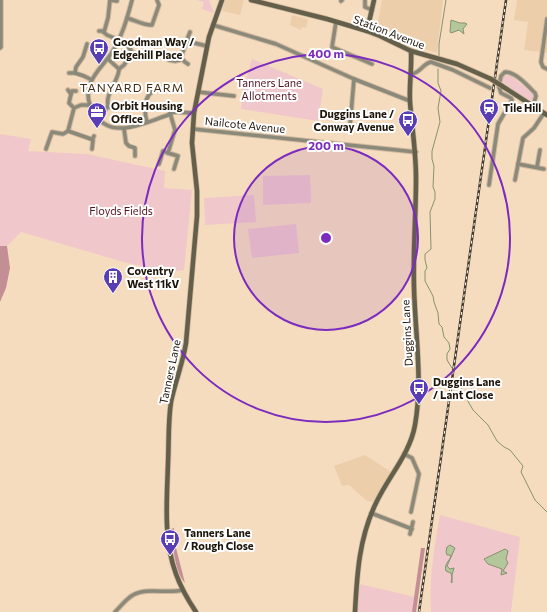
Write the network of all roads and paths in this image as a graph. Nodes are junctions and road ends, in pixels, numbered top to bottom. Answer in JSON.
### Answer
{"nodes":[{"id":1,"x":1,"y":0,"type":"edge"},
{"id":2,"x":110,"y":0,"type":"edge"},
{"id":3,"x":132,"y":0,"type":"edge"},
{"id":4,"x":157,"y":0,"type":"edge"},
{"id":5,"x":218,"y":0,"type":"edge"},
{"id":6,"x":222,"y":0,"type":"edge"},
{"id":7,"x":252,"y":0,"type":"edge"},
{"id":8,"x":366,"y":0,"type":"edge"},
{"id":9,"x":374,"y":0,"type":"edge"},
{"id":10,"x":117,"y":1,"type":"dead end"},
{"id":11,"x":372,"y":10,"type":"junction"},
{"id":12,"x":217,"y":14,"type":"junction"},
{"id":13,"x":127,"y":18,"type":"junction"},
{"id":14,"x":547,"y":20,"type":"edge"},
{"id":15,"x":336,"y":22,"type":"junction"},
{"id":16,"x":213,"y":25,"type":"junction"},
{"id":17,"x":99,"y":31,"type":"dead end"},
{"id":18,"x":367,"y":31,"type":"junction"},
{"id":19,"x":104,"y":32,"type":"junction"},
{"id":20,"x":190,"y":32,"type":"dead end"},
{"id":21,"x":119,"y":40,"type":"junction"},
{"id":22,"x":190,"y":42,"type":"junction"},
{"id":23,"x":126,"y":45,"type":"dead end"},
{"id":24,"x":208,"y":46,"type":"junction"},
{"id":25,"x":0,"y":48,"type":"edge"},
{"id":26,"x":91,"y":50,"type":"dead end"},
{"id":27,"x":411,"y":51,"type":"junction"},
{"id":28,"x":137,"y":53,"type":"dead end"},
{"id":29,"x":131,"y":54,"type":"junction"},
{"id":30,"x":419,"y":54,"type":"junction"},
{"id":31,"x":181,"y":58,"type":"junction"},
{"id":32,"x":108,"y":59,"type":"junction"},
{"id":33,"x":169,"y":60,"type":"dead end"},
{"id":34,"x":188,"y":64,"type":"dead end"},
{"id":35,"x":372,"y":64,"type":"dead end"},
{"id":36,"x":412,"y":64,"type":"junction"},
{"id":37,"x":119,"y":69,"type":"junction"},
{"id":38,"x":547,"y":69,"type":"edge"},
{"id":39,"x":69,"y":73,"type":"dead end"},
{"id":40,"x":75,"y":73,"type":"junction"},
{"id":41,"x":412,"y":74,"type":"junction"},
{"id":42,"x":354,"y":79,"type":"junction"},
{"id":43,"x":92,"y":80,"type":"junction"},
{"id":44,"x":500,"y":85,"type":"junction"},
{"id":45,"x":490,"y":88,"type":"dead end"},
{"id":46,"x":76,"y":91,"type":"dead end"},
{"id":47,"x":198,"y":92,"type":"junction"},
{"id":48,"x":176,"y":96,"type":"dead end"},
{"id":49,"x":234,"y":96,"type":"dead end"},
{"id":50,"x":410,"y":101,"type":"junction"},
{"id":51,"x":90,"y":105,"type":"junction"},
{"id":52,"x":108,"y":106,"type":"junction"},
{"id":53,"x":533,"y":106,"type":"junction"},
{"id":54,"x":74,"y":108,"type":"junction"},
{"id":55,"x":114,"y":109,"type":"dead end"},
{"id":56,"x":104,"y":112,"type":"dead end"},
{"id":57,"x":170,"y":113,"type":"junction"},
{"id":58,"x":194,"y":113,"type":"junction"},
{"id":59,"x":545,"y":114,"type":"edge"},
{"id":60,"x":147,"y":122,"type":"junction"},
{"id":61,"x":350,"y":126,"type":"dead end"},
{"id":62,"x":124,"y":129,"type":"junction"},
{"id":63,"x":193,"y":129,"type":"junction"},
{"id":64,"x":68,"y":131,"type":"junction"},
{"id":65,"x":46,"y":149,"type":"dead end"},
{"id":66,"x":92,"y":149,"type":"dead end"},
{"id":67,"x":540,"y":150,"type":"dead end"},
{"id":68,"x":416,"y":152,"type":"junction"},
{"id":69,"x":168,"y":153,"type":"junction"},
{"id":70,"x":136,"y":156,"type":"dead end"},
{"id":71,"x":160,"y":164,"type":"dead end"},
{"id":72,"x":518,"y":164,"type":"junction"},
{"id":73,"x":536,"y":167,"type":"junction"},
{"id":74,"x":174,"y":169,"type":"dead end"},
{"id":75,"x":544,"y":169,"type":"dead end"},
{"id":76,"x":515,"y":180,"type":"dead end"},
{"id":77,"x":489,"y":185,"type":"dead end"},
{"id":78,"x":404,"y":454,"type":"junction"},
{"id":79,"x":407,"y":508,"type":"dead end"},
{"id":80,"x":371,"y":513,"type":"junction"},
{"id":81,"x":413,"y":522,"type":"dead end"},
{"id":82,"x":412,"y":529,"type":"junction"},
{"id":83,"x":410,"y":534,"type":"dead end"},
{"id":84,"x":183,"y":590,"type":"junction"},
{"id":85,"x":115,"y":612,"type":"edge"},
{"id":86,"x":196,"y":612,"type":"edge"},
{"id":87,"x":355,"y":612,"type":"edge"}],
"edges":[{"from":1,"to":25,"type":"street"},
{"from":2,"to":10,"type":"street"},
{"from":2,"to":19,"type":"street"},
{"from":3,"to":13,"type":"street"},
{"from":4,"to":13,"type":"street"},
{"from":5,"to":12,"type":"street","name":"Tanners Lane"},
{"from":6,"to":12,"type":"street","name":"Tanners Lane"},
{"from":7,"to":15,"type":"street","name":"Station Avenue"},
{"from":8,"to":11,"type":"street"},
{"from":9,"to":11,"type":"street"},
{"from":11,"to":18,"type":"street"},
{"from":12,"to":16,"type":"street","name":"Tanners Lane"},
{"from":13,"to":21,"type":"street"},
{"from":14,"to":38,"type":"street"},
{"from":15,"to":18,"type":"street","name":"Station Avenue"},
{"from":15,"to":35,"type":"street"},
{"from":16,"to":24,"type":"street","name":"Tanners Lane"},
{"from":16,"to":42,"type":"street"},
{"from":17,"to":19,"type":"street"},
{"from":18,"to":27,"type":"street","name":"Station Avenue"},
{"from":19,"to":21,"type":"street"},
{"from":20,"to":22,"type":"street"},
{"from":21,"to":32,"type":"street"},
{"from":22,"to":24,"type":"street"},
{"from":22,"to":31,"type":"street"},
{"from":23,"to":29,"type":"street"},
{"from":24,"to":47,"type":"street","name":"Tanners Lane"},
{"from":26,"to":40,"type":"street"},
{"from":27,"to":30,"type":"street","name":"Station Avenue"},
{"from":27,"to":36,"type":"street","name":"Duggins Lane"},
{"from":28,"to":29,"type":"street"},
{"from":29,"to":37,"type":"street"},
{"from":30,"to":36,"type":"street"},
{"from":30,"to":44,"type":"street","name":"Station Avenue","bridge":true},
{"from":31,"to":33,"type":"street"},
{"from":31,"to":34,"type":"street"},
{"from":32,"to":37,"type":"street"},
{"from":32,"to":43,"type":"street"},
{"from":36,"to":41,"type":"street","name":"Duggins Lane"},
{"from":37,"to":52,"type":"street"},
{"from":39,"to":40,"type":"street"},
{"from":40,"to":43,"type":"street"},
{"from":41,"to":45,"type":"street","name":"Station Avenue"},
{"from":41,"to":50,"type":"street","name":"Duggins Lane"},
{"from":42,"to":50,"type":"street"},
{"from":42,"to":61,"type":"street"},
{"from":43,"to":51,"type":"street"},
{"from":44,"to":53,"type":"street","name":"Station Avenue"},
{"from":44,"to":53,"type":"street"},
{"from":44,"to":77,"type":"street"},
{"from":46,"to":54,"type":"street"},
{"from":47,"to":49,"type":"street"},
{"from":47,"to":58,"type":"street","name":"Tanners Lane"},
{"from":48,"to":60,"type":"street"},
{"from":50,"to":68,"type":"street","name":"Duggins Lane"},
{"from":51,"to":54,"type":"street"},
{"from":51,"to":62,"type":"street"},
{"from":52,"to":55,"type":"street"},
{"from":52,"to":56,"type":"street"},
{"from":53,"to":59,"type":"street","name":"Station Avenue"},
{"from":54,"to":64,"type":"street"},
{"from":57,"to":58,"type":"street"},
{"from":57,"to":60,"type":"street"},
{"from":57,"to":69,"type":"street"},
{"from":58,"to":63,"type":"street","name":"Tanners Lane"},
{"from":59,"to":72,"type":"street"},
{"from":60,"to":62,"type":"street"},
{"from":62,"to":70,"type":"street"},
{"from":63,"to":68,"type":"street","name":"Nailcote Avenue"},
{"from":63,"to":84,"type":"street","name":"Tanners Lane"},
{"from":64,"to":65,"type":"street"},
{"from":64,"to":66,"type":"street"},
{"from":67,"to":73,"type":"street"},
{"from":68,"to":78,"type":"street","name":"Duggins Lane"},
{"from":69,"to":71,"type":"street"},
{"from":69,"to":74,"type":"street"},
{"from":72,"to":73,"type":"street"},
{"from":72,"to":76,"type":"street"},
{"from":73,"to":75,"type":"street"},
{"from":78,"to":79,"type":"street"},
{"from":78,"to":80,"type":"street","name":"Duggins Lane"},
{"from":80,"to":82,"type":"street"},
{"from":80,"to":87,"type":"street","name":"Duggins Lane"},
{"from":81,"to":82,"type":"street"},
{"from":82,"to":83,"type":"street"},
{"from":84,"to":85,"type":"street"},
{"from":84,"to":86,"type":"street","name":"Tanners Lane"}]}
